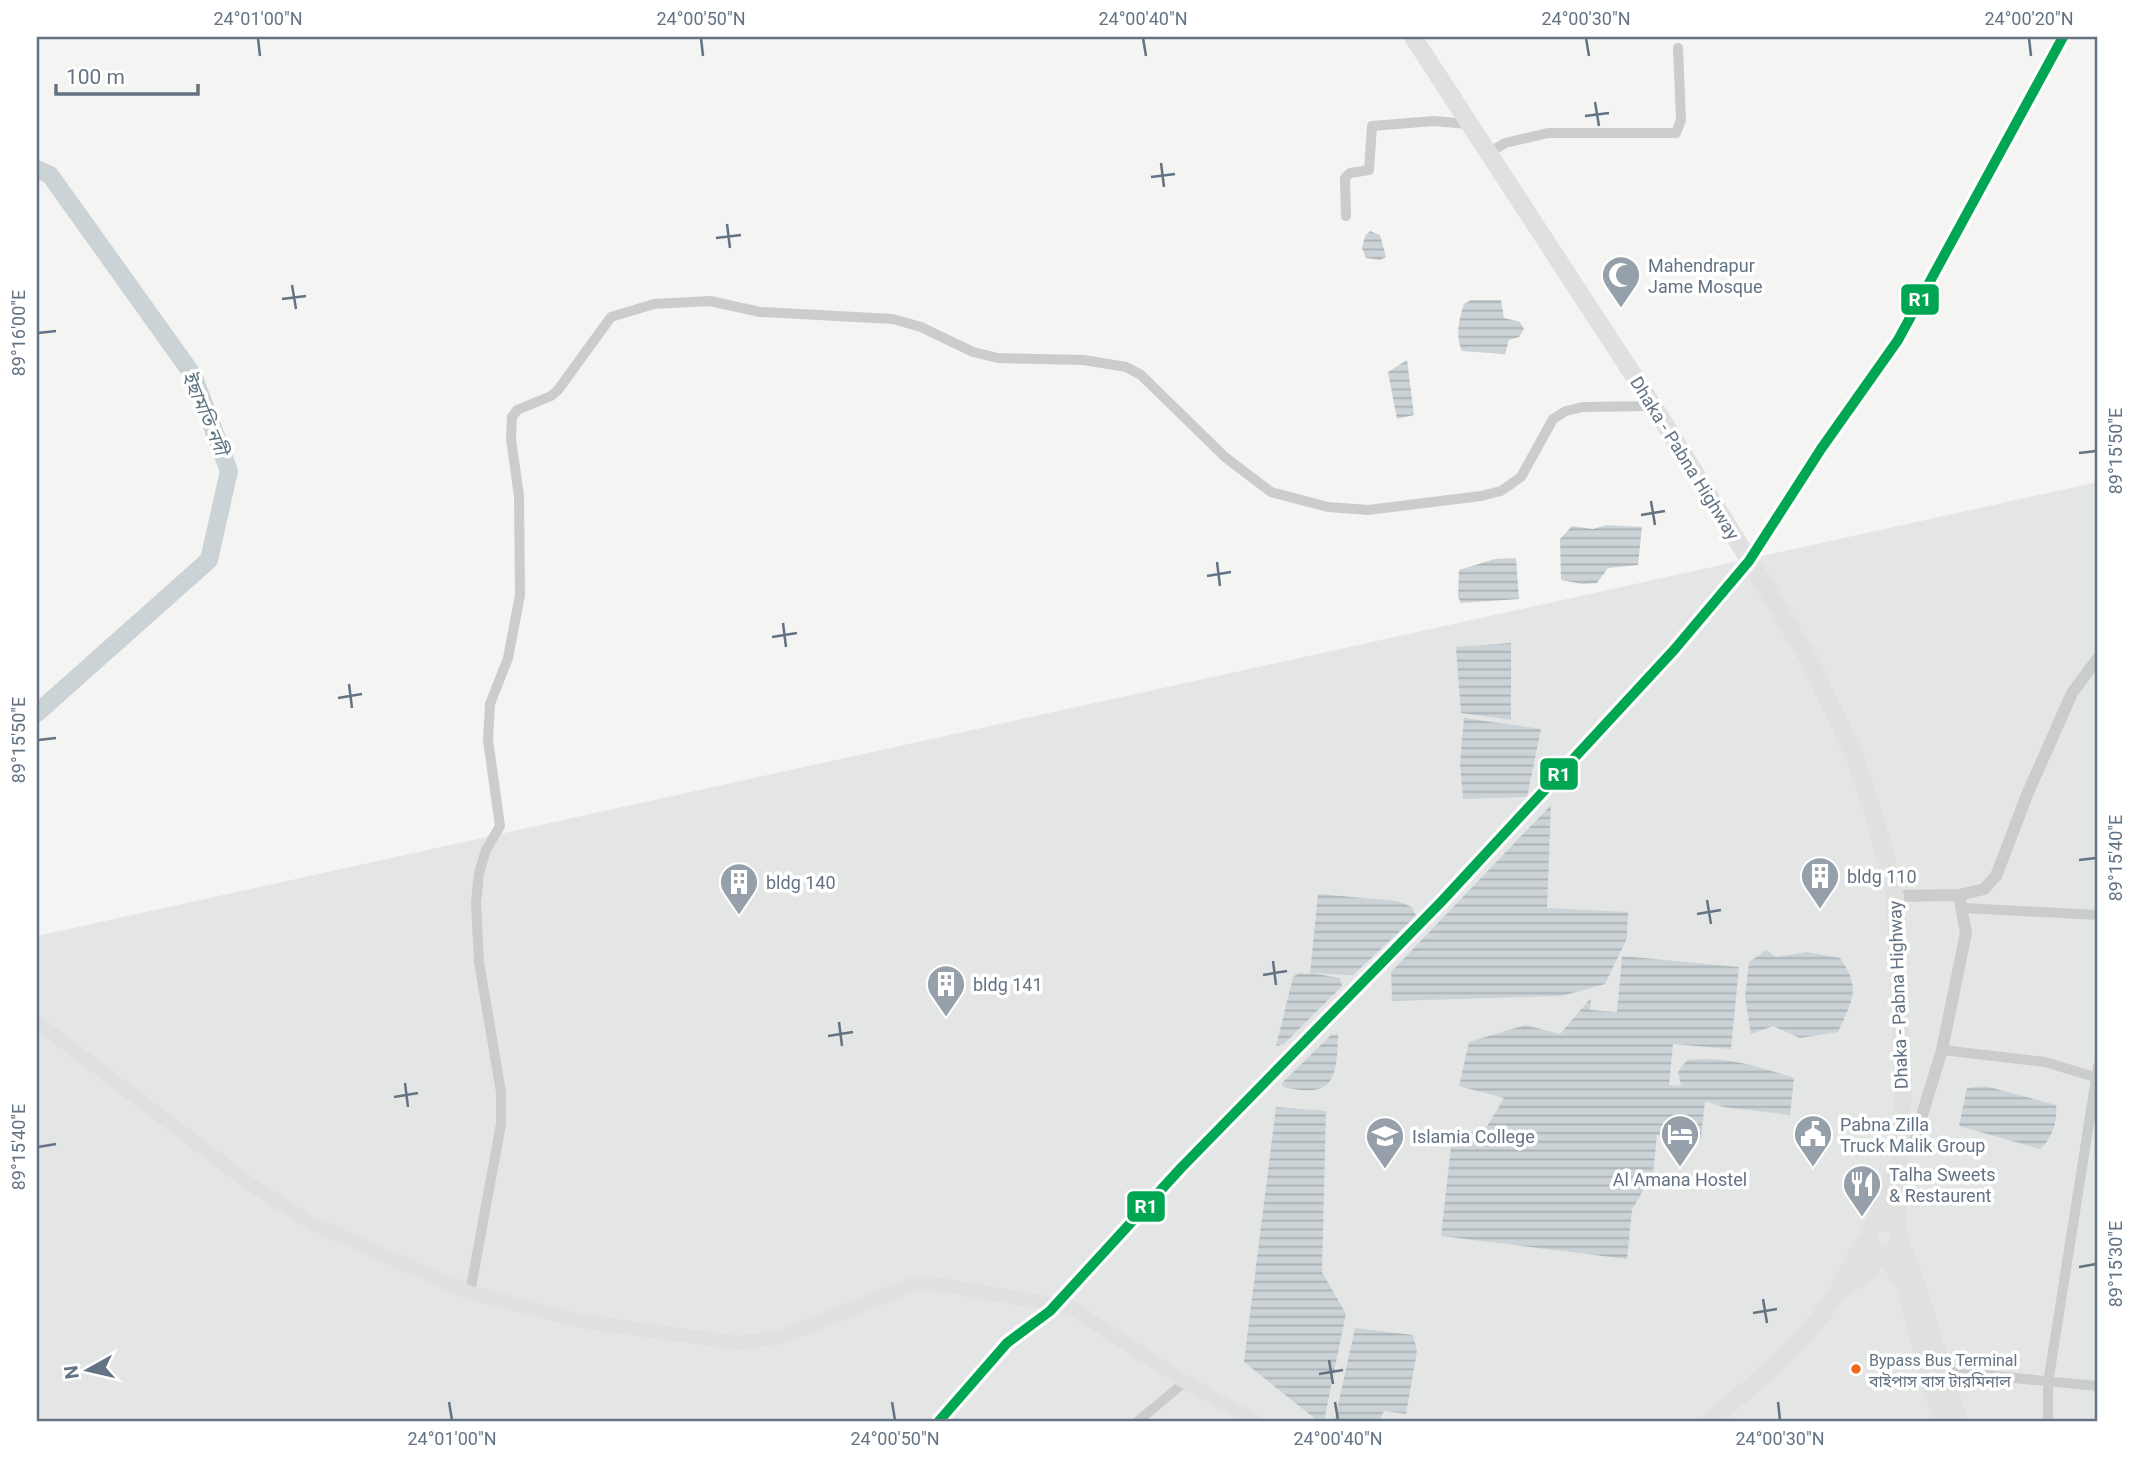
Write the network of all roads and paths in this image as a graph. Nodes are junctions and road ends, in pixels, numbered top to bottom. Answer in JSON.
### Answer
{"nodes":[{"id":1,"x":1413,"y":37,"type":"edge"},
{"id":2,"x":1678,"y":48,"type":"dead end"},
{"id":3,"x":1468,"y":124,"type":"junction"},
{"id":4,"x":1488,"y":154,"type":"junction"},
{"id":5,"x":1346,"y":216,"type":"dead end"},
{"id":6,"x":1653,"y":406,"type":"junction"},
{"id":7,"x":2098,"y":658,"type":"edge"},
{"id":8,"x":1895,"y":896,"type":"junction"},
{"id":9,"x":1961,"y":902,"type":"junction"},
{"id":10,"x":2098,"y":915,"type":"edge"},
{"id":11,"x":37,"y":1022,"type":"edge"},
{"id":12,"x":1942,"y":1051,"type":"junction"},
{"id":13,"x":2097,"y":1074,"type":"edge"},
{"id":14,"x":1898,"y":1154,"type":"junction"},
{"id":15,"x":1871,"y":1231,"type":"junction"},
{"id":16,"x":1891,"y":1245,"type":"junction"},
{"id":17,"x":1912,"y":1288,"type":"junction"},
{"id":18,"x":1839,"y":1290,"type":"junction"},
{"id":19,"x":470,"y":1293,"type":"junction"},
{"id":20,"x":1941,"y":1371,"type":"junction"},
{"id":21,"x":1185,"y":1382,"type":"junction"},
{"id":22,"x":2048,"y":1383,"type":"junction"},
{"id":23,"x":2098,"y":1386,"type":"edge"},
{"id":24,"x":1138,"y":1421,"type":"edge"},
{"id":25,"x":1255,"y":1421,"type":"edge"},
{"id":26,"x":1710,"y":1421,"type":"edge"},
{"id":27,"x":1945,"y":1421,"type":"edge"},
{"id":28,"x":1959,"y":1421,"type":"edge"},
{"id":29,"x":2048,"y":1421,"type":"edge"}],
"edges":[{"from":1,"to":3,"type":"highway","name":"Dhaka - Pabna Highway"},
{"from":2,"to":4,"type":"street"},
{"from":3,"to":4,"type":"highway","name":"Dhaka - Pabna Highway"},
{"from":3,"to":5,"type":"street"},
{"from":4,"to":6,"type":"highway","name":"Dhaka - Pabna Highway"},
{"from":6,"to":8,"type":"highway","name":"Dhaka - Pabna Highway"},
{"from":6,"to":19,"type":"street"},
{"from":7,"to":9,"type":"street"},
{"from":8,"to":9,"type":"street"},
{"from":8,"to":14,"type":"highway","name":"Dhaka - Pabna Highway"},
{"from":9,"to":10,"type":"street"},
{"from":9,"to":12,"type":"street"},
{"from":11,"to":19,"type":"main road"},
{"from":12,"to":13,"type":"street"},
{"from":12,"to":14,"type":"street"},
{"from":13,"to":22,"type":"street"},
{"from":14,"to":15,"type":"highway","name":"Dhaka - Pabna Highway"},
{"from":14,"to":16,"type":"highway","name":"Dhaka - Pabna Highway"},
{"from":15,"to":16,"type":"highway"},
{"from":15,"to":16,"type":"highway"},
{"from":15,"to":18,"type":"highway","name":"Dhaka - Pabna Highway"},
{"from":16,"to":17,"type":"highway","name":"Dhaka - Pabna Highway"},
{"from":16,"to":18,"type":"highway"},
{"from":17,"to":20,"type":"highway","name":"Dhaka - Pabna Highway"},
{"from":17,"to":27,"type":"highway","name":"Dhaka - Pabna Highway"},
{"from":18,"to":26,"type":"highway"},
{"from":19,"to":21,"type":"main road"},
{"from":20,"to":22,"type":"street"},
{"from":20,"to":28,"type":"highway","name":"Dhaka - Pabna Highway"},
{"from":21,"to":24,"type":"street"},
{"from":21,"to":25,"type":"main road"},
{"from":22,"to":23,"type":"street"},
{"from":22,"to":29,"type":"street"}]}
